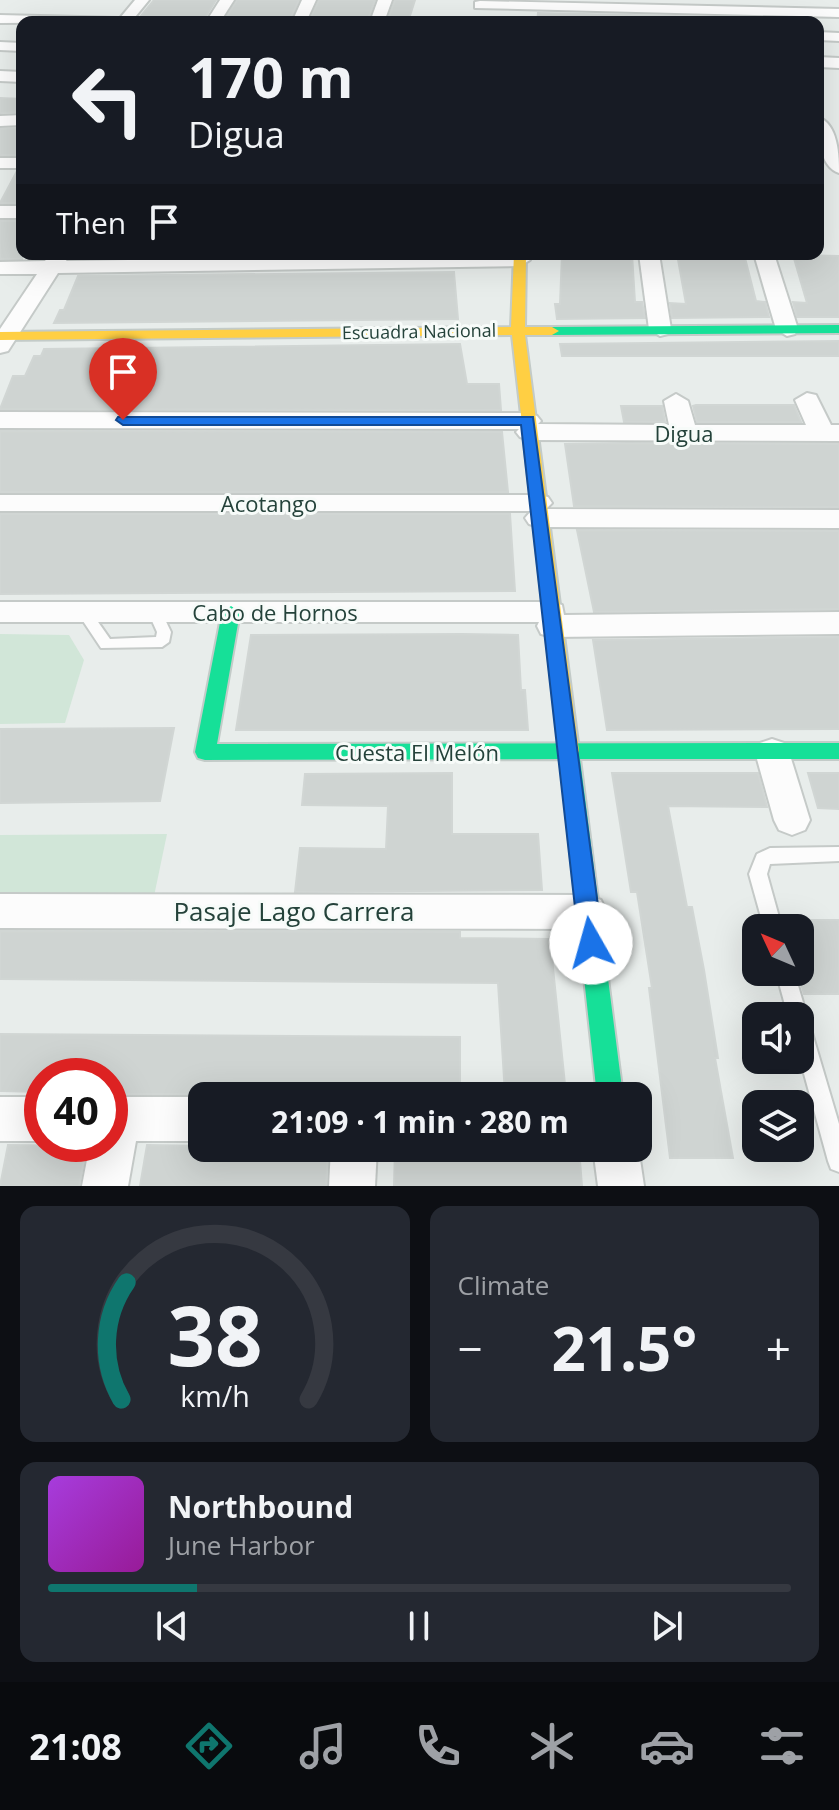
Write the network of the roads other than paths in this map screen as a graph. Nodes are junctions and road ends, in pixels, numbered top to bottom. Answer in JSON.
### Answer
{"nodes":[{"id":1,"x":142,"y":0,"type":"edge"},
{"id":2,"x":479,"y":2,"type":"edge"},
{"id":3,"x":839,"y":13,"type":"edge"},
{"id":4,"x":128,"y":16,"type":"edge"},
{"id":5,"x":824,"y":124,"type":"edge"},
{"id":6,"x":839,"y":168,"type":"edge"},
{"id":7,"x":172,"y":260,"type":"edge"},
{"id":8,"x":520,"y":260,"type":"edge"},
{"id":9,"x":650,"y":260,"type":"edge"},
{"id":10,"x":766,"y":260,"type":"edge"},
{"id":11,"x":56,"y":261,"type":"edge"},
{"id":12,"x":0,"y":268,"type":"edge"},
{"id":13,"x":660,"y":329,"type":"junction"},
{"id":14,"x":787,"y":329,"type":"junction"},
{"id":15,"x":839,"y":329,"type":"edge"},
{"id":16,"x":518,"y":330,"type":"junction"},
{"id":17,"x":2,"y":339,"type":"edge"},
{"id":18,"x":807,"y":400,"type":"dead end"},
{"id":19,"x":676,"y":401,"type":"dead end"},
{"id":20,"x":0,"y":420,"type":"edge"},
{"id":21,"x":529,"y":426,"type":"junction"},
{"id":22,"x":684,"y":433,"type":"junction"},
{"id":23,"x":830,"y":433,"type":"edge"},
{"id":24,"x":0,"y":503,"type":"edge"},
{"id":25,"x":538,"y":511,"type":"junction"},
{"id":26,"x":839,"y":519,"type":"edge"},
{"id":27,"x":0,"y":612,"type":"edge"},
{"id":28,"x":231,"y":612,"type":"junction"},
{"id":29,"x":552,"y":619,"type":"junction"},
{"id":30,"x":839,"y":623,"type":"edge"},
{"id":31,"x":839,"y":751,"type":"edge"},
{"id":32,"x":568,"y":752,"type":"junction"},
{"id":33,"x":772,"y":752,"type":"junction"},
{"id":34,"x":792,"y":820,"type":"dead end"},
{"id":35,"x":839,"y":854,"type":"edge"},
{"id":36,"x":0,"y":911,"type":"edge"},
{"id":37,"x":587,"y":912,"type":"junction"},
{"id":38,"x":769,"y":914,"type":"edge"},
{"id":39,"x":814,"y":1073,"type":"edge"},
{"id":40,"x":608,"y":1082,"type":"edge"},
{"id":41,"x":0,"y":1119,"type":"edge"},
{"id":42,"x":24,"y":1119,"type":"edge"},
{"id":43,"x":128,"y":1119,"type":"edge"},
{"id":44,"x":188,"y":1119,"type":"edge"},
{"id":45,"x":839,"y":1161,"type":"edge"},
{"id":46,"x":108,"y":1162,"type":"edge"},
{"id":47,"x":353,"y":1162,"type":"edge"},
{"id":48,"x":618,"y":1162,"type":"edge"},
{"id":49,"x":105,"y":1186,"type":"edge"},
{"id":50,"x":352,"y":1186,"type":"edge"},
{"id":51,"x":621,"y":1186,"type":"edge"}],
"edges":[{"from":1,"to":4,"type":"street"},
{"from":2,"to":3,"type":"street"},
{"from":5,"to":6,"type":"street"},
{"from":7,"to":11,"type":"street"},
{"from":8,"to":16,"type":"street"},
{"from":9,"to":13,"type":"street"},
{"from":10,"to":14,"type":"street"},
{"from":11,"to":12,"type":"street"},
{"from":11,"to":17,"type":"street"},
{"from":13,"to":14,"type":"street","name":"Escuadra Nacional"},
{"from":13,"to":16,"type":"street","name":"Escuadra Nacional"},
{"from":14,"to":15,"type":"street","name":"Escuadra Nacional"},
{"from":16,"to":17,"type":"street","name":"Escuadra Nacional"},
{"from":16,"to":21,"type":"street"},
{"from":18,"to":23,"type":"street"},
{"from":19,"to":22,"type":"street"},
{"from":20,"to":21,"type":"street","name":"Digua"},
{"from":21,"to":22,"type":"street","name":"Digua"},
{"from":21,"to":25,"type":"street"},
{"from":22,"to":23,"type":"street","name":"Digua"},
{"from":24,"to":25,"type":"street","name":"Acotango"},
{"from":25,"to":26,"type":"street","name":"Acotango"},
{"from":25,"to":29,"type":"street"},
{"from":27,"to":28,"type":"street","name":"Cabo de Hornos"},
{"from":28,"to":29,"type":"street","name":"Cabo de Hornos"},
{"from":28,"to":32,"type":"street","name":"Cuesta El Melón"},
{"from":29,"to":30,"type":"street","name":"Cabo de Hornos"},
{"from":29,"to":32,"type":"street"},
{"from":31,"to":33,"type":"street","name":"Cuesta El Melón"},
{"from":32,"to":33,"type":"street","name":"Cuesta El Melón"},
{"from":32,"to":37,"type":"street"},
{"from":33,"to":34,"type":"street"},
{"from":35,"to":38,"type":"lane"},
{"from":36,"to":37,"type":"street","name":"Pasaje Lago Carrera"},
{"from":37,"to":40,"type":"street"},
{"from":39,"to":45,"type":"lane"},
{"from":41,"to":42,"type":"street"},
{"from":43,"to":44,"type":"street"},
{"from":46,"to":49,"type":"street"},
{"from":47,"to":50,"type":"street"},
{"from":48,"to":51,"type":"street"}]}
